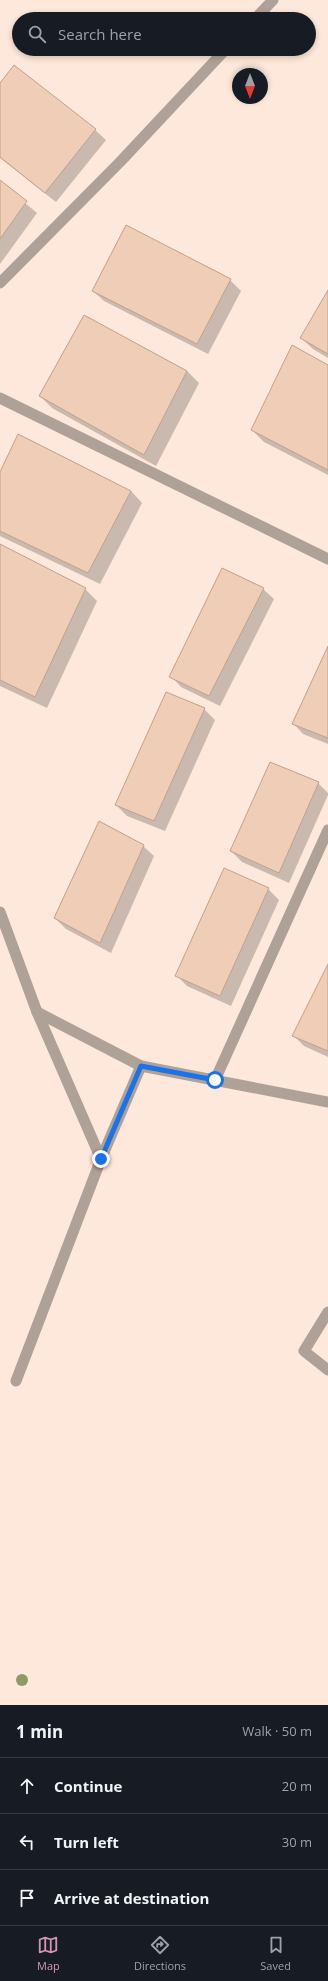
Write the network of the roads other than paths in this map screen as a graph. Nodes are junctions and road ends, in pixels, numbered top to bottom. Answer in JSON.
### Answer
{"nodes":[{"id":1,"x":273,"y":0,"type":"edge"},
{"id":2,"x":262,"y":12,"type":"edge"},
{"id":3,"x":219,"y":56,"type":"edge"},
{"id":4,"x":0,"y":283,"type":"edge"},
{"id":5,"x":0,"y":398,"type":"edge"},
{"id":6,"x":328,"y":559,"type":"edge"},
{"id":7,"x":328,"y":830,"type":"edge"},
{"id":8,"x":0,"y":912,"type":"edge"},
{"id":9,"x":37,"y":1012,"type":"junction"},
{"id":10,"x":141,"y":1066,"type":"junction"},
{"id":11,"x":215,"y":1080,"type":"junction"},
{"id":12,"x":328,"y":1102,"type":"edge"},
{"id":13,"x":101,"y":1159,"type":"junction"},
{"id":14,"x":328,"y":1312,"type":"edge"},
{"id":15,"x":328,"y":1370,"type":"edge"},
{"id":16,"x":16,"y":1381,"type":"dead end"}],
"edges":[{"from":1,"to":2,"type":"lane"},
{"from":3,"to":4,"type":"lane"},
{"from":5,"to":6,"type":"lane"},
{"from":7,"to":11,"type":"lane"},
{"from":8,"to":9,"type":"lane"},
{"from":9,"to":10,"type":"lane"},
{"from":9,"to":13,"type":"lane"},
{"from":10,"to":11,"type":"lane"},
{"from":10,"to":13,"type":"lane"},
{"from":11,"to":12,"type":"lane"},
{"from":13,"to":16,"type":"lane"},
{"from":14,"to":15,"type":"lane"}]}
